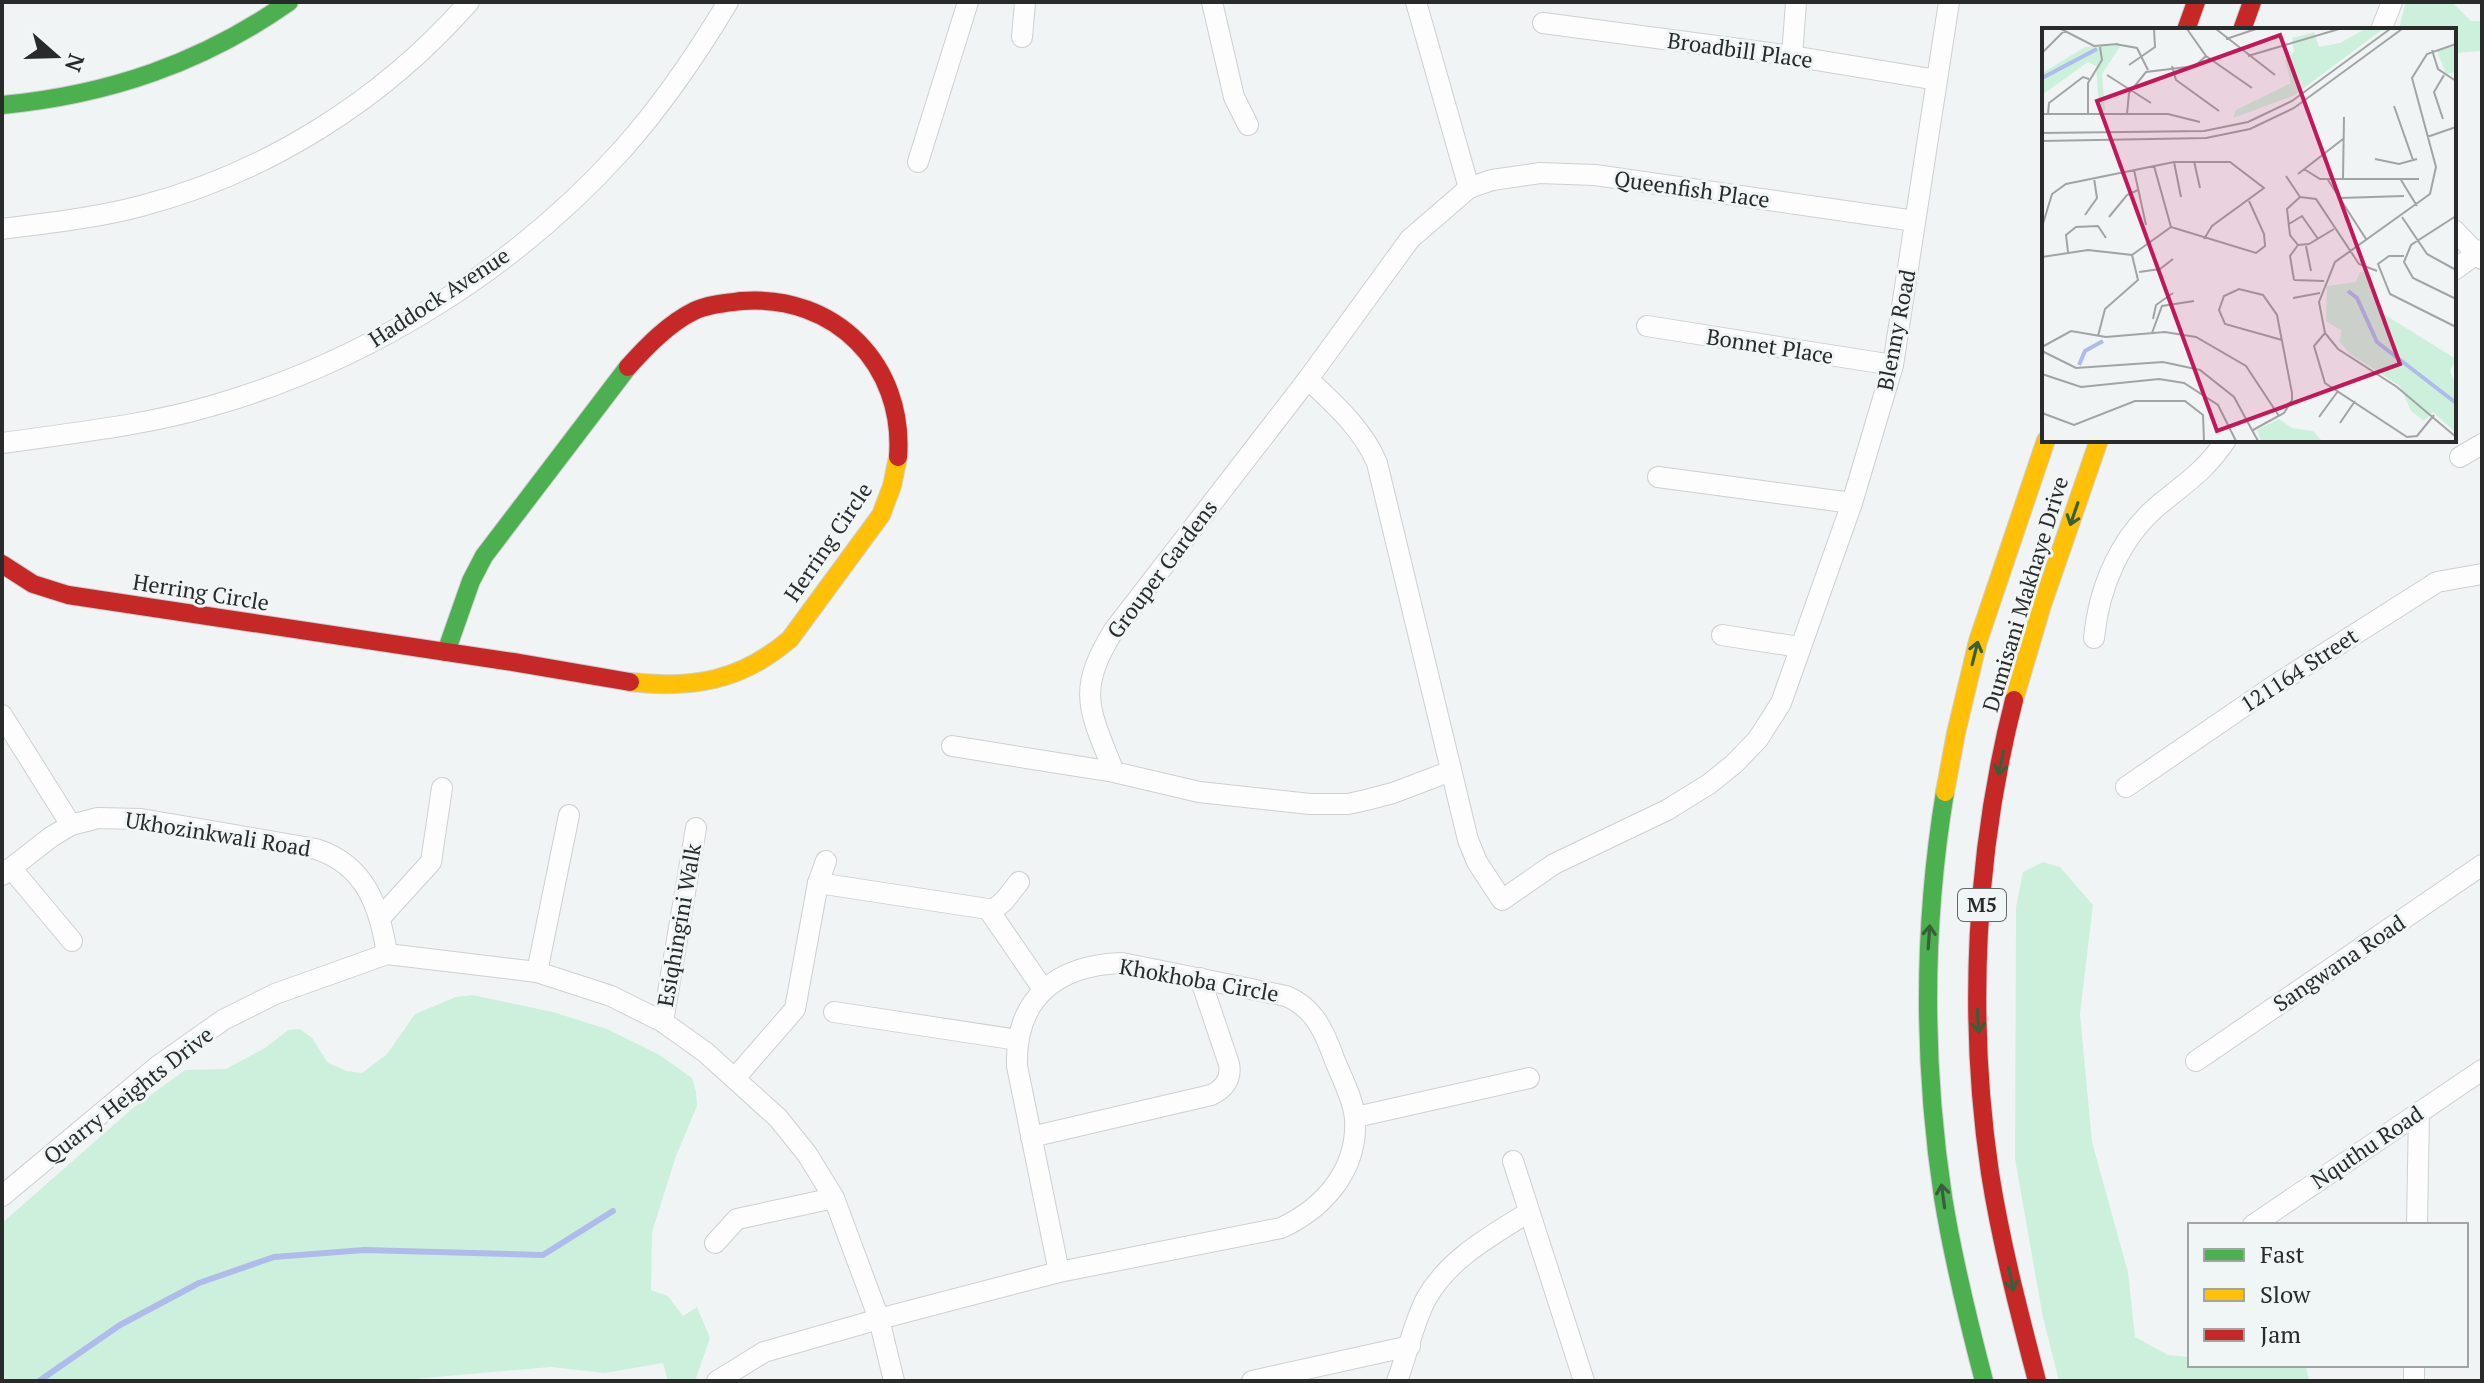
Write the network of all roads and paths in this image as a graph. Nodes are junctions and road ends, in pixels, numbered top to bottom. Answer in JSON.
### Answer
{"nodes":[{"id":1,"x":289,"y":2,"type":"edge"},
{"id":2,"x":469,"y":2,"type":"edge"},
{"id":3,"x":728,"y":2,"type":"edge"},
{"id":4,"x":968,"y":2,"type":"edge"},
{"id":5,"x":1025,"y":2,"type":"edge"},
{"id":6,"x":1212,"y":2,"type":"edge"},
{"id":7,"x":1416,"y":2,"type":"edge"},
{"id":8,"x":1796,"y":2,"type":"edge"},
{"id":9,"x":1949,"y":2,"type":"edge"},
{"id":10,"x":2196,"y":2,"type":"edge"},
{"id":11,"x":2252,"y":2,"type":"edge"},
{"id":12,"x":2392,"y":2,"type":"edge"},
{"id":13,"x":1543,"y":23,"type":"dead end"},
{"id":14,"x":2187,"y":28,"type":"edge"},
{"id":15,"x":2243,"y":28,"type":"edge"},
{"id":16,"x":2382,"y":28,"type":"edge"},
{"id":17,"x":1022,"y":37,"type":"dead end"},
{"id":18,"x":1792,"y":56,"type":"junction"},
{"id":19,"x":1937,"y":80,"type":"junction"},
{"id":20,"x":2,"y":105,"type":"edge"},
{"id":21,"x":1248,"y":125,"type":"dead end"},
{"id":22,"x":918,"y":162,"type":"dead end"},
{"id":23,"x":1469,"y":188,"type":"junction"},
{"id":24,"x":1915,"y":221,"type":"junction"},
{"id":25,"x":2,"y":229,"type":"edge"},
{"id":26,"x":2456,"y":232,"type":"edge"},
{"id":27,"x":2480,"y":254,"type":"edge"},
{"id":28,"x":2456,"y":269,"type":"edge"},
{"id":29,"x":1647,"y":326,"type":"dead end"},
{"id":30,"x":1893,"y":365,"type":"junction"},
{"id":31,"x":1308,"y":379,"type":"junction"},
{"id":32,"x":2045,"y":442,"type":"edge"},
{"id":33,"x":2098,"y":442,"type":"edge"},
{"id":34,"x":2225,"y":442,"type":"edge"},
{"id":35,"x":2,"y":443,"type":"edge"},
{"id":36,"x":2482,"y":444,"type":"edge"},
{"id":37,"x":2460,"y":457,"type":"dead end"},
{"id":38,"x":1658,"y":477,"type":"dead end"},
{"id":39,"x":1852,"y":503,"type":"junction"},
{"id":40,"x":2,"y":564,"type":"edge"},
{"id":41,"x":2482,"y":574,"type":"edge"},
{"id":42,"x":1722,"y":635,"type":"dead end"},
{"id":43,"x":2094,"y":638,"type":"dead end"},
{"id":44,"x":1799,"y":647,"type":"junction"},
{"id":45,"x":446,"y":652,"type":"junction"},
{"id":46,"x":2,"y":715,"type":"edge"},
{"id":47,"x":952,"y":746,"type":"dead end"},
{"id":48,"x":1451,"y":771,"type":"junction"},
{"id":49,"x":1114,"y":772,"type":"junction"},
{"id":50,"x":2126,"y":787,"type":"dead end"},
{"id":51,"x":442,"y":788,"type":"dead end"},
{"id":52,"x":569,"y":815,"type":"dead end"},
{"id":53,"x":71,"y":825,"type":"junction"},
{"id":54,"x":696,"y":828,"type":"dead end"},
{"id":55,"x":826,"y":861,"type":"dead end"},
{"id":56,"x":2482,"y":865,"type":"edge"},
{"id":57,"x":6,"y":872,"type":"edge"},
{"id":58,"x":1019,"y":882,"type":"dead end"},
{"id":59,"x":818,"y":883,"type":"junction"},
{"id":60,"x":992,"y":911,"type":"junction"},
{"id":61,"x":381,"y":917,"type":"junction"},
{"id":62,"x":72,"y":941,"type":"dead end"},
{"id":63,"x":387,"y":954,"type":"junction"},
{"id":64,"x":537,"y":972,"type":"junction"},
{"id":65,"x":1200,"y":978,"type":"junction"},
{"id":66,"x":1043,"y":989,"type":"junction"},
{"id":67,"x":834,"y":1012,"type":"dead end"},
{"id":68,"x":663,"y":1022,"type":"junction"},
{"id":69,"x":1018,"y":1040,"type":"junction"},
{"id":70,"x":2196,"y":1061,"type":"dead end"},
{"id":71,"x":2482,"y":1070,"type":"edge"},
{"id":72,"x":735,"y":1078,"type":"junction"},
{"id":73,"x":1529,"y":1078,"type":"dead end"},
{"id":74,"x":2419,"y":1112,"type":"junction"},
{"id":75,"x":1356,"y":1117,"type":"junction"},
{"id":76,"x":1031,"y":1137,"type":"junction"},
{"id":77,"x":1513,"y":1161,"type":"dead end"},
{"id":78,"x":2,"y":1196,"type":"edge"},
{"id":79,"x":834,"y":1198,"type":"junction"},
{"id":80,"x":1529,"y":1212,"type":"junction"},
{"id":81,"x":2256,"y":1223,"type":"edge"},
{"id":82,"x":2417,"y":1223,"type":"edge"},
{"id":83,"x":715,"y":1243,"type":"dead end"},
{"id":84,"x":1059,"y":1272,"type":"junction"},
{"id":85,"x":879,"y":1319,"type":"junction"},
{"id":86,"x":1410,"y":1346,"type":"junction"},
{"id":87,"x":717,"y":1381,"type":"edge"},
{"id":88,"x":894,"y":1381,"type":"edge"},
{"id":89,"x":1254,"y":1381,"type":"edge"},
{"id":90,"x":1397,"y":1381,"type":"edge"},
{"id":91,"x":1584,"y":1381,"type":"edge"},
{"id":92,"x":1984,"y":1381,"type":"edge"},
{"id":93,"x":2037,"y":1381,"type":"edge"}],
"edges":[{"from":1,"to":20,"type":"street"},
{"from":2,"to":25,"type":"street"},
{"from":3,"to":35,"type":"street","name":"Haddock Avenue"},
{"from":4,"to":22,"type":"street"},
{"from":5,"to":17,"type":"street"},
{"from":6,"to":21,"type":"street"},
{"from":7,"to":23,"type":"street"},
{"from":8,"to":18,"type":"street"},
{"from":9,"to":19,"type":"street","name":"Blenny Road"},
{"from":10,"to":14,"type":"street"},
{"from":11,"to":15,"type":"street"},
{"from":12,"to":16,"type":"street"},
{"from":13,"to":18,"type":"street","name":"Broadbill Place"},
{"from":18,"to":19,"type":"street","name":"Broadbill Place"},
{"from":19,"to":24,"type":"street","name":"Blenny Road"},
{"from":23,"to":24,"type":"street","name":"Queenfish Place"},
{"from":23,"to":31,"type":"street","name":"Grouper Gardens"},
{"from":24,"to":30,"type":"street","name":"Blenny Road"},
{"from":26,"to":27,"type":"street"},
{"from":27,"to":28,"type":"street"},
{"from":29,"to":30,"type":"street","name":"Bonnet Place"},
{"from":30,"to":39,"type":"street","name":"Blenny Road"},
{"from":31,"to":48,"type":"street"},
{"from":31,"to":49,"type":"street","name":"Grouper Gardens"},
{"from":92,"to":32,"type":"street","name":"Dumisani Makhaye Drive","number":"M5","one_way":true},
{"from":33,"to":93,"type":"street","name":"Dumisani Makhaye Drive","number":"M5","one_way":true},
{"from":34,"to":43,"type":"street"},
{"from":36,"to":37,"type":"street"},
{"from":38,"to":39,"type":"street"},
{"from":39,"to":44,"type":"street","name":"Blenny Road"},
{"from":40,"to":45,"type":"street","name":"Herring Circle"},
{"from":41,"to":50,"type":"street","name":"121164 Street"},
{"from":42,"to":44,"type":"street"},
{"from":44,"to":48,"type":"street","name":"Blenny Road"},
{"from":45,"to":45,"type":"street","name":"Herring Circle"},
{"from":46,"to":53,"type":"street"},
{"from":47,"to":49,"type":"street"},
{"from":48,"to":49,"type":"street"},
{"from":51,"to":61,"type":"street"},
{"from":52,"to":64,"type":"street"},
{"from":53,"to":57,"type":"street","name":"Ukhozinkwali Road"},
{"from":53,"to":61,"type":"street","name":"Ukhozinkwali Road"},
{"from":54,"to":68,"type":"street","name":"Esiqhingini Walk"},
{"from":55,"to":59,"type":"street"},
{"from":56,"to":70,"type":"street","name":"Sangwana Road"},
{"from":57,"to":62,"type":"street"},
{"from":58,"to":60,"type":"street"},
{"from":59,"to":60,"type":"street"},
{"from":59,"to":72,"type":"street"},
{"from":60,"to":66,"type":"street"},
{"from":61,"to":63,"type":"street","name":"Ukhozinkwali Road"},
{"from":63,"to":64,"type":"street","name":"Quarry Heights Drive"},
{"from":63,"to":78,"type":"street","name":"Quarry Heights Drive"},
{"from":64,"to":68,"type":"street","name":"Quarry Heights Drive"},
{"from":65,"to":66,"type":"street","name":"Khokhoba Circle"},
{"from":65,"to":75,"type":"street","name":"Khokhoba Circle"},
{"from":65,"to":76,"type":"street"},
{"from":66,"to":69,"type":"street"},
{"from":67,"to":69,"type":"street"},
{"from":68,"to":72,"type":"street","name":"Quarry Heights Drive"},
{"from":69,"to":76,"type":"street"},
{"from":71,"to":74,"type":"street","name":"Nquthu Road"},
{"from":72,"to":79,"type":"street","name":"Quarry Heights Drive"},
{"from":73,"to":75,"type":"street"},
{"from":74,"to":81,"type":"street","name":"Nquthu Road"},
{"from":74,"to":82,"type":"street"},
{"from":75,"to":84,"type":"street","name":"Khokhoba Circle"},
{"from":76,"to":84,"type":"street"},
{"from":77,"to":80,"type":"street"},
{"from":79,"to":83,"type":"street"},
{"from":79,"to":85,"type":"street","name":"Quarry Heights Drive"},
{"from":80,"to":86,"type":"street"},
{"from":80,"to":91,"type":"street"},
{"from":84,"to":85,"type":"street","name":"Khokhoba Circle"},
{"from":85,"to":87,"type":"street","name":"Khokhoba Circle"},
{"from":85,"to":88,"type":"street","name":"Quarry Heights Drive"},
{"from":86,"to":89,"type":"street"},
{"from":86,"to":90,"type":"street"}]}
